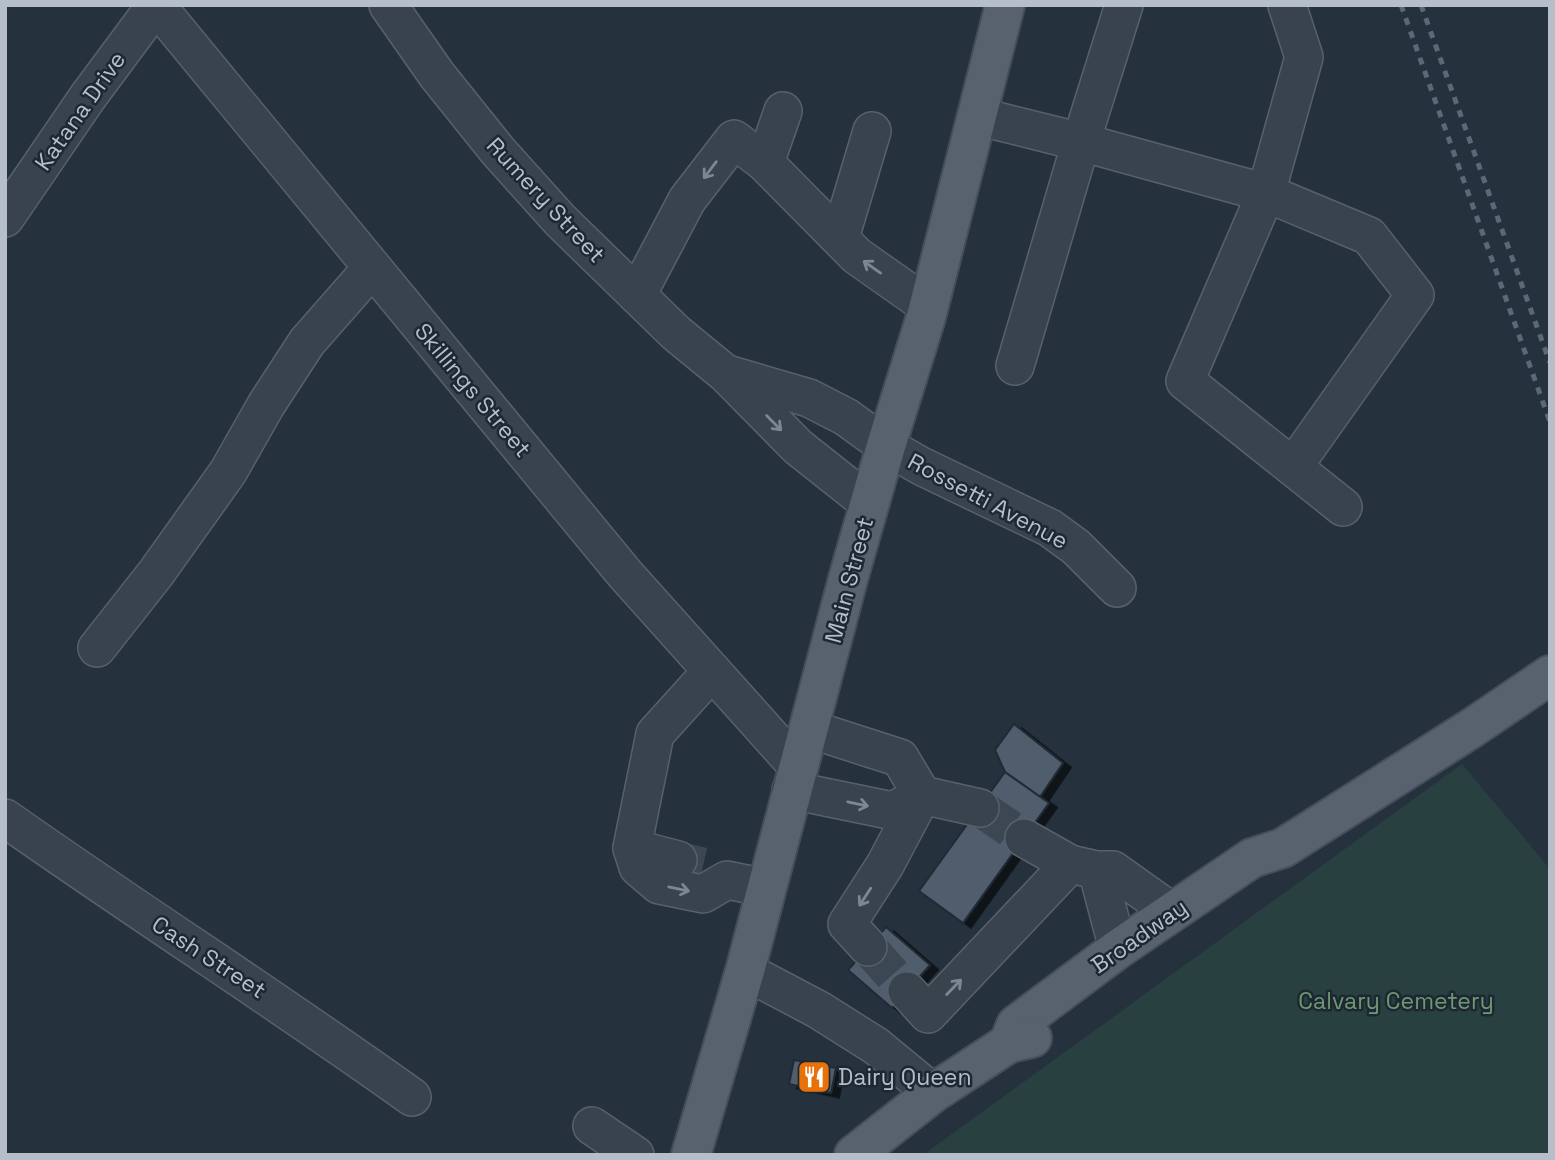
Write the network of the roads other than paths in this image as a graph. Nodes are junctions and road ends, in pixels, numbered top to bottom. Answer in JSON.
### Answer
{"nodes":[{"id":1,"x":156,"y":5,"type":"edge"},
{"id":2,"x":388,"y":5,"type":"edge"},
{"id":3,"x":1005,"y":5,"type":"edge"},
{"id":4,"x":1124,"y":5,"type":"edge"},
{"id":5,"x":1287,"y":5,"type":"edge"},
{"id":6,"x":783,"y":111,"type":"dead end"},
{"id":7,"x":977,"y":116,"type":"junction"},
{"id":8,"x":873,"y":131,"type":"dead end"},
{"id":9,"x":1081,"y":142,"type":"junction"},
{"id":10,"x":765,"y":163,"type":"junction"},
{"id":11,"x":1266,"y":193,"type":"junction"},
{"id":12,"x":5,"y":218,"type":"edge"},
{"id":13,"x":840,"y":238,"type":"junction"},
{"id":14,"x":372,"y":268,"type":"junction"},
{"id":15,"x":637,"y":295,"type":"junction"},
{"id":16,"x":928,"y":306,"type":"junction"},
{"id":17,"x":1015,"y":366,"type":"dead end"},
{"id":18,"x":726,"y":374,"type":"junction"},
{"id":19,"x":886,"y":446,"type":"junction"},
{"id":20,"x":1293,"y":467,"type":"junction"},
{"id":21,"x":870,"y":504,"type":"junction"},
{"id":22,"x":1343,"y":507,"type":"dead end"},
{"id":23,"x":1117,"y":588,"type":"dead end"},
{"id":24,"x":97,"y":648,"type":"dead end"},
{"id":25,"x":712,"y":671,"type":"junction"},
{"id":26,"x":1550,"y":675,"type":"edge"},
{"id":27,"x":810,"y":729,"type":"junction"},
{"id":28,"x":795,"y":778,"type":"junction"},
{"id":29,"x":922,"y":794,"type":"junction"},
{"id":30,"x":980,"y":808,"type":"tunnel mouth"},
{"id":31,"x":7,"y":822,"type":"edge"},
{"id":32,"x":1024,"y":838,"type":"tunnel mouth"},
{"id":33,"x":632,"y":848,"type":"junction"},
{"id":34,"x":1283,"y":848,"type":"junction"},
{"id":35,"x":1085,"y":867,"type":"junction"},
{"id":36,"x":703,"y":869,"type":"junction"},
{"id":37,"x":766,"y":888,"type":"junction"},
{"id":38,"x":1172,"y":912,"type":"junction"},
{"id":39,"x":868,"y":947,"type":"tunnel mouth"},
{"id":40,"x":1118,"y":949,"type":"junction"},
{"id":41,"x":745,"y":971,"type":"junction"},
{"id":42,"x":907,"y":991,"type":"tunnel mouth"},
{"id":43,"x":1009,"y":1043,"type":"junction"},
{"id":44,"x":933,"y":1093,"type":"junction"},
{"id":45,"x":412,"y":1097,"type":"dead end"},
{"id":46,"x":592,"y":1126,"type":"dead end"},
{"id":47,"x":635,"y":1155,"type":"edge"},
{"id":48,"x":691,"y":1155,"type":"edge"},
{"id":49,"x":854,"y":1155,"type":"edge"}],
"edges":[{"from":1,"to":12,"type":"street","name":"Katana Drive"},
{"from":1,"to":14,"type":"street","name":"Skillings Street"},
{"from":2,"to":15,"type":"street","name":"Rumery Street"},
{"from":3,"to":7,"type":"main road","name":"Main Street"},
{"from":4,"to":9,"type":"street"},
{"from":5,"to":11,"type":"street"},
{"from":6,"to":10,"type":"street"},
{"from":7,"to":9,"type":"street"},
{"from":7,"to":16,"type":"main road","name":"Main Street"},
{"from":8,"to":13,"type":"street"},
{"from":9,"to":11,"type":"street"},
{"from":9,"to":17,"type":"street"},
{"from":10,"to":13,"type":"street"},
{"from":10,"to":15,"type":"street","one_way":true},
{"from":11,"to":20,"type":"street"},
{"from":11,"to":20,"type":"street"},
{"from":16,"to":13,"type":"street","one_way":true},
{"from":14,"to":24,"type":"street"},
{"from":14,"to":25,"type":"street","name":"Skillings Street"},
{"from":15,"to":18,"type":"street","name":"Rumery Street"},
{"from":16,"to":19,"type":"main road","name":"Main Street"},
{"from":18,"to":19,"type":"street","name":"Rumery Street"},
{"from":18,"to":21,"type":"street","name":"Rumery Street","one_way":true},
{"from":19,"to":21,"type":"main road","name":"Main Street"},
{"from":19,"to":23,"type":"street","name":"Rossetti Avenue"},
{"from":20,"to":22,"type":"street"},
{"from":21,"to":27,"type":"main road","name":"Main Street"},
{"from":25,"to":28,"type":"street","name":"Skillings Street"},
{"from":25,"to":33,"type":"street"},
{"from":26,"to":34,"type":"main road","name":"Broadway"},
{"from":27,"to":28,"type":"main road","name":"Main Street"},
{"from":27,"to":29,"type":"street"},
{"from":28,"to":29,"type":"street","one_way":true},
{"from":28,"to":37,"type":"main road","name":"Main Street"},
{"from":29,"to":30,"type":"street"},
{"from":29,"to":39,"type":"street","one_way":true},
{"from":31,"to":45,"type":"street","name":"Cash Street"},
{"from":32,"to":35,"type":"street"},
{"from":33,"to":36,"type":"street"},
{"from":33,"to":36,"type":"street","one_way":true},
{"from":34,"to":38,"type":"main road","name":"Broadway"},
{"from":34,"to":43,"type":"main road","name":"Broadway"},
{"from":35,"to":38,"type":"street"},
{"from":35,"to":40,"type":"street"},
{"from":42,"to":35,"type":"street","one_way":true},
{"from":36,"to":37,"type":"street"},
{"from":37,"to":41,"type":"main road","name":"Main Street"},
{"from":38,"to":40,"type":"main road","name":"Broadway"},
{"from":40,"to":43,"type":"main road","name":"Broadway"},
{"from":41,"to":44,"type":"street"},
{"from":41,"to":48,"type":"main road","name":"Main Street"},
{"from":43,"to":44,"type":"main road","name":"Broadway"},
{"from":44,"to":49,"type":"main road","name":"Broadway"},
{"from":46,"to":47,"type":"street"}]}
